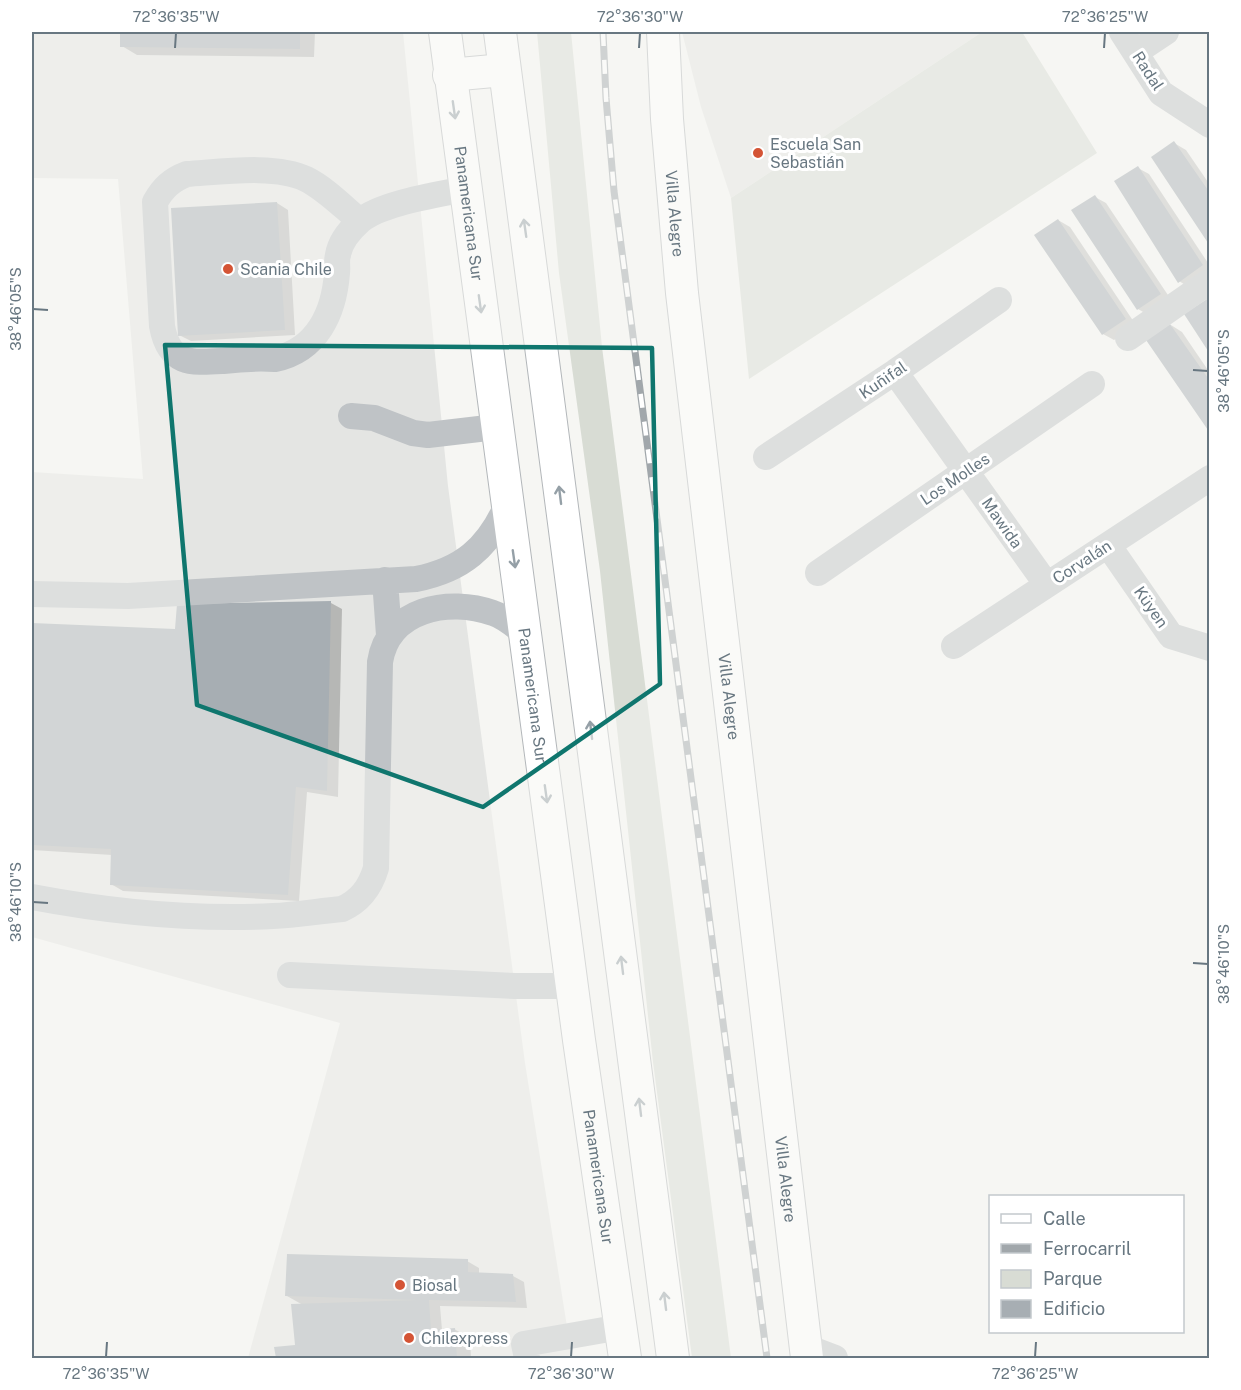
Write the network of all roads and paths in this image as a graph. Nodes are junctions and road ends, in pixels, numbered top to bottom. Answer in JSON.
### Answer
{"nodes":[{"id":1,"x":444,"y":32,"type":"edge"},
{"id":2,"x":500,"y":32,"type":"edge"},
{"id":3,"x":663,"y":32,"type":"edge"},
{"id":4,"x":1166,"y":32,"type":"edge"},
{"id":5,"x":1129,"y":42,"type":"edge"},
{"id":6,"x":504,"y":70,"type":"junction"},
{"id":7,"x":449,"y":75,"type":"junction"},
{"id":8,"x":1209,"y":125,"type":"edge"},
{"id":9,"x":465,"y":189,"type":"junction"},
{"id":10,"x":360,"y":221,"type":"junction"},
{"id":11,"x":1209,"y":281,"type":"edge"},
{"id":12,"x":999,"y":300,"type":"dead end"},
{"id":13,"x":1128,"y":338,"type":"dead end"},
{"id":14,"x":895,"y":372,"type":"junction"},
{"id":15,"x":1092,"y":384,"type":"dead end"},
{"id":16,"x":351,"y":416,"type":"dead end"},
{"id":17,"x":496,"y":427,"type":"junction"},
{"id":18,"x":766,"y":457,"type":"dead end"},
{"id":19,"x":966,"y":472,"type":"junction"},
{"id":20,"x":1209,"y":478,"type":"edge"},
{"id":21,"x":507,"y":505,"type":"junction"},
{"id":22,"x":1108,"y":545,"type":"junction"},
{"id":23,"x":818,"y":573,"type":"dead end"},
{"id":24,"x":385,"y":580,"type":"junction"},
{"id":25,"x":1047,"y":585,"type":"junction"},
{"id":26,"x":32,"y":594,"type":"edge"},
{"id":27,"x":524,"y":633,"type":"junction"},
{"id":28,"x":389,"y":635,"type":"junction"},
{"id":29,"x":954,"y":646,"type":"dead end"},
{"id":30,"x":1209,"y":648,"type":"edge"},
{"id":31,"x":32,"y":897,"type":"edge"},
{"id":32,"x":290,"y":975,"type":"dead end"},
{"id":33,"x":572,"y":986,"type":"junction"},
{"id":34,"x":621,"y":1327,"type":"junction"},
{"id":35,"x":807,"y":1353,"type":"edge"},
{"id":36,"x":527,"y":1359,"type":"edge"},
{"id":37,"x":626,"y":1359,"type":"edge"},
{"id":38,"x":673,"y":1359,"type":"edge"},
{"id":39,"x":835,"y":1359,"type":"edge"}],
"edges":[{"from":1,"to":7,"type":"main road","name":"Panamericana Sur"},
{"from":2,"to":6,"type":"main road"},
{"from":3,"to":35,"type":"main road","name":"Villa Alegre"},
{"from":4,"to":5,"type":"street"},
{"from":5,"to":8,"type":"street","name":"Radal"},
{"from":6,"to":7,"type":"main road"},
{"from":38,"to":6,"type":"main road","one_way":true},
{"from":7,"to":9,"type":"main road","name":"Panamericana Sur","one_way":true},
{"from":9,"to":10,"type":"street"},
{"from":9,"to":17,"type":"main road","name":"Panamericana Sur","one_way":true},
{"from":10,"to":10,"type":"street"},
{"from":11,"to":13,"type":"street"},
{"from":12,"to":14,"type":"street","name":"Kuñifal"},
{"from":14,"to":18,"type":"street","name":"Kuñifal"},
{"from":14,"to":19,"type":"street","name":"Mawida"},
{"from":15,"to":19,"type":"street","name":"Los Molles"},
{"from":16,"to":17,"type":"street"},
{"from":17,"to":21,"type":"main road","name":"Panamericana Sur"},
{"from":19,"to":23,"type":"street","name":"Los Molles"},
{"from":19,"to":25,"type":"street","name":"Mawida"},
{"from":20,"to":22,"type":"street","name":"Corvalán"},
{"from":21,"to":24,"type":"street"},
{"from":21,"to":27,"type":"main road","name":"Panamericana Sur","one_way":true},
{"from":22,"to":25,"type":"street","name":"Corvalán"},
{"from":22,"to":30,"type":"street","name":"Küyen"},
{"from":24,"to":26,"type":"street"},
{"from":24,"to":28,"type":"street"},
{"from":25,"to":29,"type":"street","name":"Corvalán"},
{"from":27,"to":28,"type":"street"},
{"from":27,"to":33,"type":"main road","name":"Panamericana Sur","one_way":true},
{"from":28,"to":31,"type":"street"},
{"from":32,"to":33,"type":"street"},
{"from":33,"to":34,"type":"main road","name":"Panamericana Sur"},
{"from":34,"to":36,"type":"street"},
{"from":34,"to":37,"type":"main road","name":"Panamericana Sur"},
{"from":35,"to":39,"type":"street"}]}
